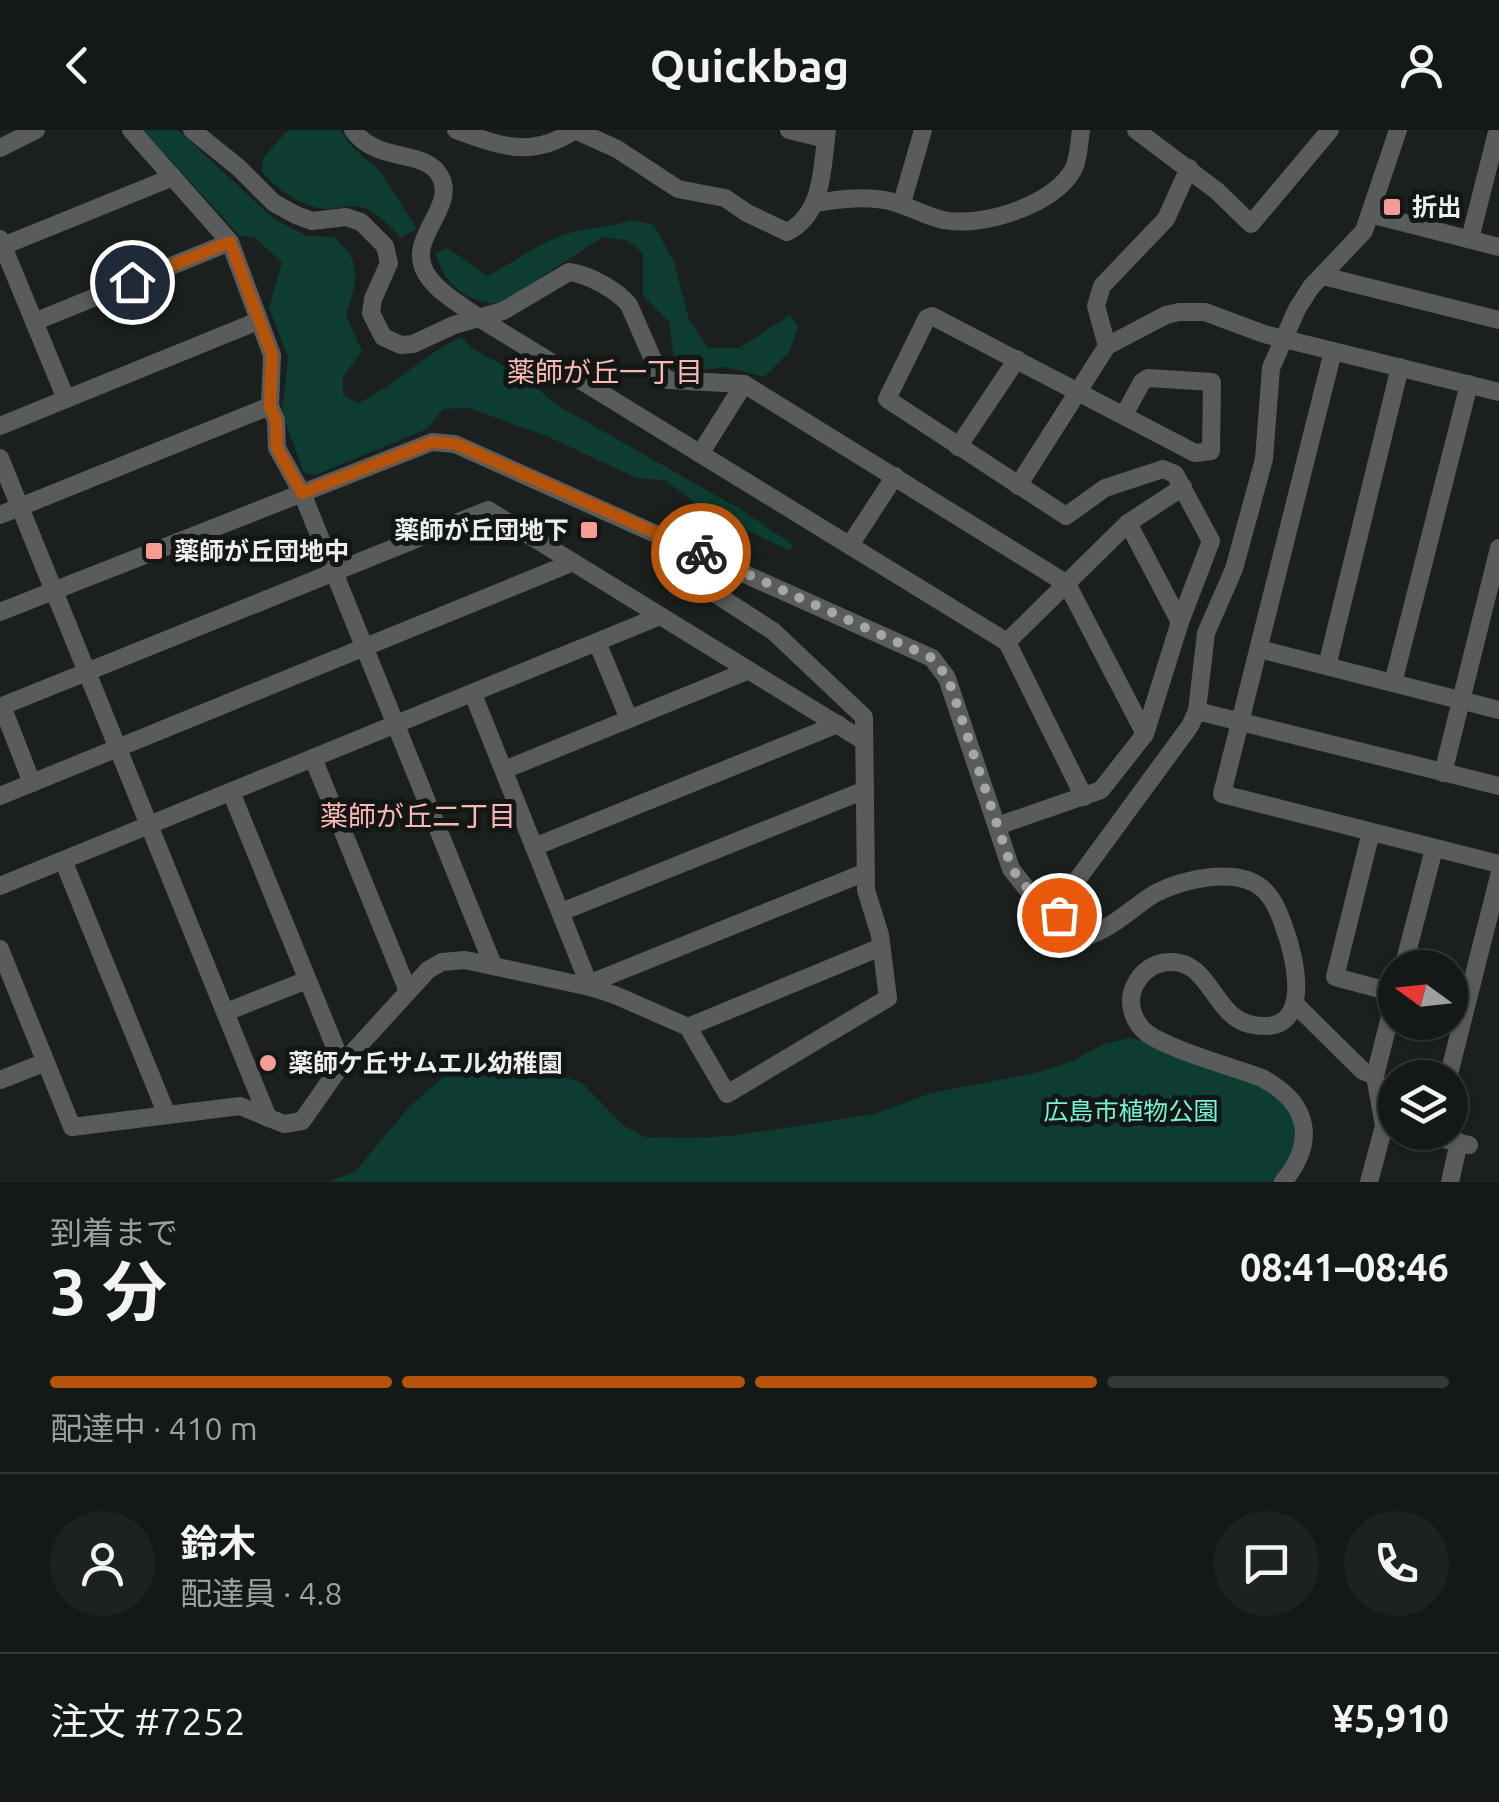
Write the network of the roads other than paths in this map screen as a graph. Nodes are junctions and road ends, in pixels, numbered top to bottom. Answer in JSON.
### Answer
{"nodes":[{"id":1,"x":36,"y":130,"type":"edge"},
{"id":2,"x":131,"y":130,"type":"edge"},
{"id":3,"x":192,"y":130,"type":"edge"},
{"id":4,"x":353,"y":130,"type":"edge"},
{"id":5,"x":456,"y":130,"type":"edge"},
{"id":6,"x":575,"y":130,"type":"edge"},
{"id":7,"x":789,"y":130,"type":"edge"},
{"id":8,"x":899,"y":130,"type":"edge"},
{"id":9,"x":1081,"y":130,"type":"edge"},
{"id":10,"x":1136,"y":130,"type":"edge"},
{"id":11,"x":1330,"y":130,"type":"edge"},
{"id":12,"x":1398,"y":130,"type":"edge"},
{"id":13,"x":921,"y":134,"type":"edge"},
{"id":14,"x":827,"y":135,"type":"edge"},
{"id":15,"x":1499,"y":137,"type":"edge"},
{"id":16,"x":0,"y":148,"type":"edge"},
{"id":17,"x":1189,"y":168,"type":"junction"},
{"id":18,"x":173,"y":177,"type":"junction"},
{"id":19,"x":902,"y":202,"type":"junction"},
{"id":20,"x":815,"y":203,"type":"junction"},
{"id":21,"x":1370,"y":214,"type":"junction"},
{"id":22,"x":1470,"y":239,"type":"junction"},
{"id":23,"x":1,"y":242,"type":"edge"},
{"id":24,"x":230,"y":242,"type":"junction"},
{"id":25,"x":1499,"y":247,"type":"edge"},
{"id":26,"x":1323,"y":276,"type":"junction"},
{"id":27,"x":479,"y":318,"type":"junction"},
{"id":28,"x":1499,"y":320,"type":"edge"},
{"id":29,"x":258,"y":321,"type":"junction"},
{"id":30,"x":34,"y":322,"type":"junction"},
{"id":31,"x":1284,"y":338,"type":"junction"},
{"id":32,"x":1107,"y":346,"type":"junction"},
{"id":33,"x":1334,"y":350,"type":"junction"},
{"id":34,"x":1017,"y":359,"type":"junction"},
{"id":35,"x":1400,"y":367,"type":"junction"},
{"id":36,"x":744,"y":384,"type":"junction"},
{"id":37,"x":1469,"y":384,"type":"junction"},
{"id":38,"x":1078,"y":392,"type":"junction"},
{"id":39,"x":1499,"y":392,"type":"edge"},
{"id":40,"x":66,"y":399,"type":"junction"},
{"id":41,"x":270,"y":406,"type":"junction"},
{"id":42,"x":1124,"y":415,"type":"junction"},
{"id":43,"x":0,"y":426,"type":"edge"},
{"id":44,"x":958,"y":446,"type":"junction"},
{"id":45,"x":700,"y":454,"type":"junction"},
{"id":46,"x":0,"y":458,"type":"edge"},
{"id":47,"x":894,"y":476,"type":"junction"},
{"id":48,"x":1018,"y":486,"type":"junction"},
{"id":49,"x":1183,"y":487,"type":"junction"},
{"id":50,"x":302,"y":493,"type":"junction"},
{"id":51,"x":20,"y":507,"type":"junction"},
{"id":52,"x":0,"y":515,"type":"edge"},
{"id":53,"x":1128,"y":524,"type":"junction"},
{"id":54,"x":683,"y":545,"type":"junction"},
{"id":55,"x":850,"y":545,"type":"junction"},
{"id":56,"x":1499,"y":548,"type":"edge"},
{"id":57,"x":571,"y":562,"type":"junction"},
{"id":58,"x":334,"y":572,"type":"junction"},
{"id":59,"x":1067,"y":584,"type":"junction"},
{"id":60,"x":53,"y":590,"type":"junction"},
{"id":61,"x":0,"y":612,"type":"edge"},
{"id":62,"x":660,"y":616,"type":"junction"},
{"id":63,"x":1180,"y":622,"type":"junction"},
{"id":64,"x":597,"y":642,"type":"junction"},
{"id":65,"x":1007,"y":642,"type":"junction"},
{"id":66,"x":364,"y":648,"type":"junction"},
{"id":67,"x":1259,"y":649,"type":"junction"},
{"id":68,"x":1327,"y":666,"type":"junction"},
{"id":69,"x":86,"y":672,"type":"junction"},
{"id":70,"x":747,"y":672,"type":"junction"},
{"id":71,"x":1394,"y":683,"type":"junction"},
{"id":72,"x":473,"y":694,"type":"junction"},
{"id":73,"x":1461,"y":700,"type":"junction"},
{"id":74,"x":1,"y":707,"type":"edge"},
{"id":75,"x":1499,"y":710,"type":"edge"},
{"id":76,"x":1196,"y":711,"type":"junction"},
{"id":77,"x":629,"y":719,"type":"junction"},
{"id":78,"x":1240,"y":722,"type":"junction"},
{"id":79,"x":838,"y":724,"type":"junction"},
{"id":80,"x":396,"y":725,"type":"junction"},
{"id":81,"x":1144,"y":734,"type":"junction"},
{"id":82,"x":864,"y":742,"type":"junction"},
{"id":83,"x":118,"y":748,"type":"junction"},
{"id":84,"x":313,"y":758,"type":"junction"},
{"id":85,"x":504,"y":770,"type":"junction"},
{"id":86,"x":1443,"y":773,"type":"junction"},
{"id":87,"x":32,"y":784,"type":"junction"},
{"id":88,"x":1499,"y":786,"type":"edge"},
{"id":89,"x":864,"y":790,"type":"junction"},
{"id":90,"x":231,"y":792,"type":"junction"},
{"id":91,"x":0,"y":796,"type":"edge"},
{"id":92,"x":1084,"y":797,"type":"junction"},
{"id":93,"x":148,"y":825,"type":"junction"},
{"id":94,"x":996,"y":826,"type":"junction"},
{"id":95,"x":1370,"y":832,"type":"junction"},
{"id":96,"x":534,"y":847,"type":"junction"},
{"id":97,"x":1434,"y":848,"type":"junction"},
{"id":98,"x":64,"y":860,"type":"junction"},
{"id":99,"x":1499,"y":864,"type":"edge"},
{"id":100,"x":866,"y":872,"type":"junction"},
{"id":101,"x":1499,"y":876,"type":"edge"},
{"id":102,"x":0,"y":886,"type":"edge"},
{"id":103,"x":1058,"y":906,"type":"junction"},
{"id":104,"x":561,"y":912,"type":"junction"},
{"id":105,"x":881,"y":948,"type":"junction"},
{"id":106,"x":0,"y":949,"type":"edge"},
{"id":107,"x":1408,"y":950,"type":"edge"},
{"id":108,"x":492,"y":965,"type":"junction"},
{"id":109,"x":307,"y":980,"type":"junction"},
{"id":110,"x":589,"y":985,"type":"junction"},
{"id":111,"x":1378,"y":990,"type":"edge"},
{"id":112,"x":408,"y":991,"type":"junction"},
{"id":113,"x":1296,"y":1005,"type":"junction"},
{"id":114,"x":226,"y":1012,"type":"junction"},
{"id":115,"x":688,"y":1027,"type":"junction"},
{"id":116,"x":1384,"y":1040,"type":"edge"},
{"id":117,"x":1453,"y":1060,"type":"edge"},
{"id":118,"x":46,"y":1062,"type":"junction"},
{"id":119,"x":342,"y":1064,"type":"junction"},
{"id":120,"x":1375,"y":1076,"type":"junction"},
{"id":121,"x":0,"y":1080,"type":"edge"},
{"id":122,"x":1378,"y":1087,"type":"edge"},
{"id":123,"x":166,"y":1115,"type":"junction"},
{"id":124,"x":268,"y":1118,"type":"junction"},
{"id":125,"x":1381,"y":1150,"type":"edge"},
{"id":126,"x":1461,"y":1150,"type":"edge"},
{"id":127,"x":1283,"y":1182,"type":"edge"},
{"id":128,"x":1370,"y":1182,"type":"edge"},
{"id":129,"x":1450,"y":1182,"type":"edge"}],
"edges":[{"from":1,"to":16,"type":"street"},
{"from":2,"to":18,"type":"street"},
{"from":3,"to":27,"type":"street"},
{"from":4,"to":27,"type":"street"},
{"from":5,"to":6,"type":"street"},
{"from":6,"to":20,"type":"street"},
{"from":7,"to":14,"type":"street"},
{"from":8,"to":13,"type":"street"},
{"from":9,"to":19,"type":"street"},
{"from":10,"to":17,"type":"street"},
{"from":11,"to":17,"type":"street"},
{"from":12,"to":21,"type":"street"},
{"from":13,"to":19,"type":"street"},
{"from":14,"to":20,"type":"street"},
{"from":15,"to":22,"type":"street"},
{"from":17,"to":32,"type":"street"},
{"from":18,"to":23,"type":"street"},
{"from":18,"to":24,"type":"street"},
{"from":19,"to":20,"type":"street"},
{"from":21,"to":22,"type":"street"},
{"from":21,"to":26,"type":"street"},
{"from":22,"to":25,"type":"street"},
{"from":23,"to":30,"type":"street"},
{"from":24,"to":29,"type":"street"},
{"from":24,"to":30,"type":"street"},
{"from":26,"to":28,"type":"street"},
{"from":26,"to":31,"type":"street"},
{"from":27,"to":36,"type":"street"},
{"from":27,"to":45,"type":"street"},
{"from":29,"to":40,"type":"street"},
{"from":29,"to":41,"type":"street"},
{"from":30,"to":40,"type":"street"},
{"from":31,"to":32,"type":"street"},
{"from":31,"to":33,"type":"street"},
{"from":31,"to":76,"type":"street"},
{"from":32,"to":38,"type":"street"},
{"from":33,"to":35,"type":"street"},
{"from":33,"to":67,"type":"street"},
{"from":34,"to":38,"type":"street"},
{"from":34,"to":44,"type":"street"},
{"from":34,"to":44,"type":"street"},
{"from":35,"to":37,"type":"street"},
{"from":35,"to":68,"type":"street"},
{"from":36,"to":45,"type":"street"},
{"from":36,"to":47,"type":"street"},
{"from":37,"to":39,"type":"street"},
{"from":37,"to":71,"type":"street"},
{"from":38,"to":42,"type":"street"},
{"from":38,"to":48,"type":"street"},
{"from":40,"to":43,"type":"street"},
{"from":41,"to":50,"type":"street"},
{"from":41,"to":51,"type":"street"},
{"from":42,"to":42,"type":"street"},
{"from":44,"to":48,"type":"street"},
{"from":45,"to":55,"type":"street"},
{"from":46,"to":51,"type":"street"},
{"from":47,"to":55,"type":"street"},
{"from":47,"to":59,"type":"street"},
{"from":48,"to":49,"type":"street"},
{"from":49,"to":53,"type":"street"},
{"from":49,"to":63,"type":"street"},
{"from":50,"to":54,"type":"street"},
{"from":50,"to":58,"type":"street"},
{"from":50,"to":60,"type":"street"},
{"from":51,"to":52,"type":"street"},
{"from":51,"to":60,"type":"street"},
{"from":53,"to":59,"type":"street"},
{"from":53,"to":63,"type":"street"},
{"from":54,"to":82,"type":"street"},
{"from":54,"to":94,"type":"street"},
{"from":55,"to":65,"type":"street"},
{"from":56,"to":73,"type":"street"},
{"from":57,"to":58,"type":"street"},
{"from":57,"to":62,"type":"street"},
{"from":57,"to":66,"type":"street"},
{"from":58,"to":66,"type":"street"},
{"from":58,"to":69,"type":"street"},
{"from":59,"to":65,"type":"street"},
{"from":59,"to":81,"type":"street"},
{"from":60,"to":61,"type":"street"},
{"from":60,"to":69,"type":"street"},
{"from":62,"to":64,"type":"street"},
{"from":62,"to":70,"type":"street"},
{"from":63,"to":81,"type":"street"},
{"from":64,"to":72,"type":"street"},
{"from":64,"to":77,"type":"street"},
{"from":65,"to":92,"type":"street"},
{"from":66,"to":80,"type":"street"},
{"from":66,"to":83,"type":"street"},
{"from":67,"to":68,"type":"street"},
{"from":67,"to":78,"type":"street"},
{"from":68,"to":71,"type":"street"},
{"from":69,"to":74,"type":"street"},
{"from":69,"to":83,"type":"street"},
{"from":70,"to":77,"type":"street"},
{"from":70,"to":79,"type":"street"},
{"from":71,"to":73,"type":"street"},
{"from":72,"to":80,"type":"street"},
{"from":72,"to":85,"type":"street"},
{"from":73,"to":75,"type":"street"},
{"from":73,"to":86,"type":"street"},
{"from":74,"to":87,"type":"street"},
{"from":76,"to":78,"type":"street"},
{"from":76,"to":103,"type":"street"},
{"from":77,"to":85,"type":"street"},
{"from":78,"to":86,"type":"street"},
{"from":78,"to":95,"type":"street"},
{"from":79,"to":82,"type":"street"},
{"from":79,"to":96,"type":"street"},
{"from":80,"to":84,"type":"street"},
{"from":80,"to":108,"type":"street"},
{"from":81,"to":92,"type":"street"},
{"from":82,"to":89,"type":"street"},
{"from":83,"to":87,"type":"street"},
{"from":83,"to":93,"type":"street"},
{"from":84,"to":90,"type":"street"},
{"from":84,"to":112,"type":"street"},
{"from":85,"to":96,"type":"street"},
{"from":86,"to":88,"type":"street"},
{"from":87,"to":91,"type":"street"},
{"from":89,"to":100,"type":"street"},
{"from":89,"to":104,"type":"street"},
{"from":90,"to":93,"type":"street"},
{"from":90,"to":109,"type":"street"},
{"from":92,"to":94,"type":"street"},
{"from":93,"to":98,"type":"street"},
{"from":93,"to":114,"type":"street"},
{"from":94,"to":103,"type":"street"},
{"from":95,"to":97,"type":"street"},
{"from":95,"to":111,"type":"street"},
{"from":96,"to":104,"type":"street"},
{"from":97,"to":99,"type":"street"},
{"from":97,"to":107,"type":"street"},
{"from":98,"to":102,"type":"street"},
{"from":98,"to":123,"type":"street"},
{"from":100,"to":105,"type":"street"},
{"from":100,"to":110,"type":"street"},
{"from":101,"to":117,"type":"street"},
{"from":103,"to":113,"type":"street"},
{"from":104,"to":110,"type":"street"},
{"from":105,"to":115,"type":"street"},
{"from":105,"to":115,"type":"street"},
{"from":106,"to":118,"type":"street"},
{"from":108,"to":110,"type":"street"},
{"from":108,"to":112,"type":"street"},
{"from":109,"to":114,"type":"street"},
{"from":109,"to":119,"type":"street"},
{"from":110,"to":115,"type":"street"},
{"from":112,"to":119,"type":"street"},
{"from":113,"to":120,"type":"street"},
{"from":113,"to":127,"type":"street"},
{"from":114,"to":124,"type":"street"},
{"from":116,"to":120,"type":"street"},
{"from":118,"to":121,"type":"street"},
{"from":118,"to":123,"type":"street"},
{"from":119,"to":124,"type":"street"},
{"from":120,"to":122,"type":"street"},
{"from":123,"to":124,"type":"street"},
{"from":125,"to":128,"type":"street"},
{"from":126,"to":129,"type":"street"}]}
